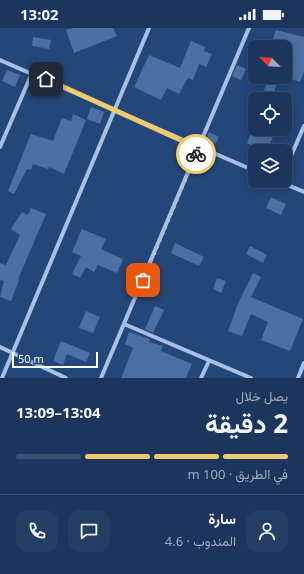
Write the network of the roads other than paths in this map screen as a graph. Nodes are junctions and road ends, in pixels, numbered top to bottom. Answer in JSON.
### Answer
{"nodes":[{"id":1,"x":149,"y":28,"type":"edge"},
{"id":2,"x":249,"y":28,"type":"edge"},
{"id":3,"x":0,"y":60,"type":"edge"},
{"id":4,"x":32,"y":73,"type":"junction"},
{"id":5,"x":115,"y":109,"type":"junction"},
{"id":6,"x":304,"y":126,"type":"edge"},
{"id":7,"x":0,"y":147,"type":"edge"},
{"id":8,"x":198,"y":148,"type":"junction"},
{"id":9,"x":292,"y":154,"type":"edge"},
{"id":10,"x":248,"y":168,"type":"edge"},
{"id":11,"x":292,"y":186,"type":"edge"},
{"id":12,"x":304,"y":192,"type":"edge"},
{"id":13,"x":124,"y":324,"type":"junction"},
{"id":14,"x":0,"y":347,"type":"edge"},
{"id":15,"x":13,"y":352,"type":"junction"},
{"id":16,"x":209,"y":361,"type":"junction"},
{"id":17,"x":304,"y":363,"type":"edge"},
{"id":18,"x":2,"y":378,"type":"edge"},
{"id":19,"x":66,"y":378,"type":"edge"},
{"id":20,"x":101,"y":378,"type":"edge"},
{"id":21,"x":202,"y":378,"type":"edge"},
{"id":22,"x":251,"y":378,"type":"edge"},
{"id":23,"x":298,"y":378,"type":"edge"}],
"edges":[{"from":1,"to":5,"type":"street"},
{"from":2,"to":8,"type":"street"},
{"from":3,"to":4,"type":"street"},
{"from":4,"to":5,"type":"street"},
{"from":4,"to":7,"type":"street"},
{"from":5,"to":8,"type":"street"},
{"from":5,"to":15,"type":"street"},
{"from":6,"to":9,"type":"street"},
{"from":8,"to":10,"type":"street"},
{"from":8,"to":13,"type":"street"},
{"from":11,"to":12,"type":"street"},
{"from":13,"to":16,"type":"street"},
{"from":13,"to":20,"type":"street"},
{"from":14,"to":15,"type":"street"},
{"from":15,"to":18,"type":"street"},
{"from":15,"to":19,"type":"street"},
{"from":16,"to":21,"type":"street"},
{"from":16,"to":22,"type":"street"},
{"from":17,"to":23,"type":"street"}]}
